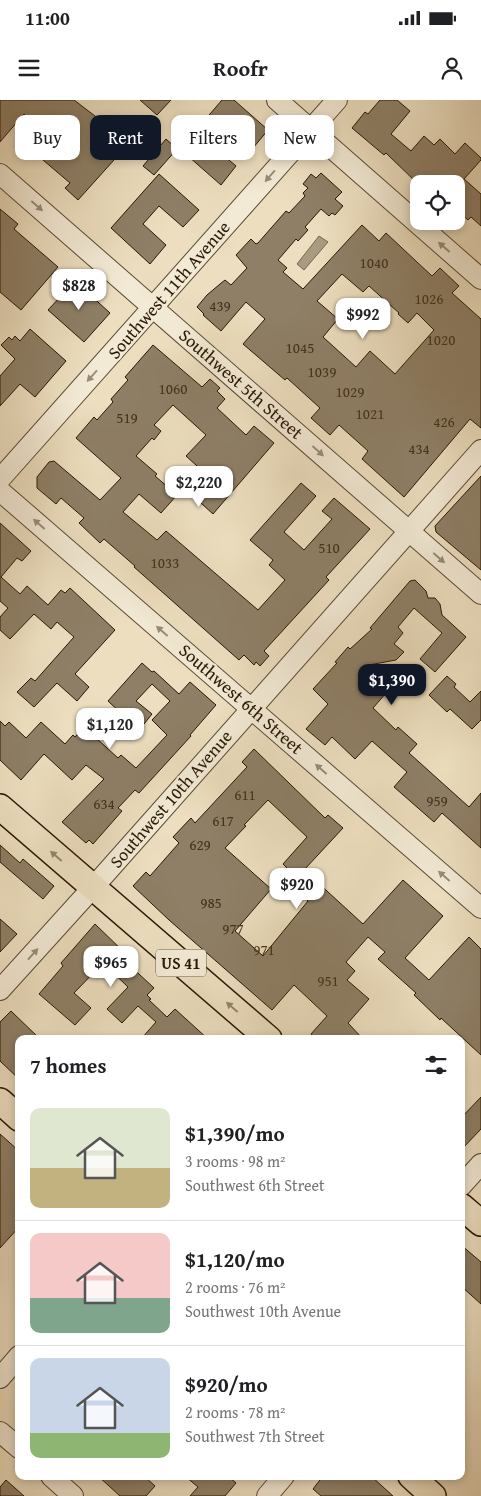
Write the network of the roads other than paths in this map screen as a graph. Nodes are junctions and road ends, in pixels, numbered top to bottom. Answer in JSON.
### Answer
{"nodes":[{"id":1,"x":277,"y":100,"type":"edge"},
{"id":2,"x":337,"y":100,"type":"edge"},
{"id":3,"x":294,"y":115,"type":"edge"},
{"id":4,"x":324,"y":115,"type":"edge"},
{"id":5,"x":334,"y":150,"type":"edge"},
{"id":6,"x":285,"y":160,"type":"edge"},
{"id":7,"x":0,"y":174,"type":"edge"},
{"id":8,"x":481,"y":279,"type":"edge"},
{"id":9,"x":154,"y":308,"type":"junction"},
{"id":10,"x":481,"y":450,"type":"edge"},
{"id":11,"x":0,"y":480,"type":"edge"},
{"id":12,"x":0,"y":490,"type":"edge"},
{"id":13,"x":409,"y":532,"type":"junction"},
{"id":14,"x":481,"y":594,"type":"edge"},
{"id":15,"x":252,"y":709,"type":"junction"},
{"id":16,"x":0,"y":807,"type":"edge"},
{"id":17,"x":93,"y":888,"type":"junction"},
{"id":18,"x":481,"y":908,"type":"edge"},
{"id":19,"x":0,"y":990,"type":"edge"},
{"id":20,"x":263,"y":1035,"type":"edge"},
{"id":21,"x":0,"y":1101,"type":"edge"},
{"id":22,"x":15,"y":1114,"type":"edge"},
{"id":23,"x":481,"y":1164,"type":"edge"},
{"id":24,"x":465,"y":1182,"type":"edge"},
{"id":25,"x":465,"y":1209,"type":"edge"},
{"id":26,"x":481,"y":1223,"type":"edge"},
{"id":27,"x":15,"y":1361,"type":"edge"},
{"id":28,"x":0,"y":1378,"type":"edge"},
{"id":29,"x":0,"y":1432,"type":"edge"},
{"id":30,"x":15,"y":1445,"type":"edge"},
{"id":31,"x":55,"y":1480,"type":"edge"},
{"id":32,"x":281,"y":1480,"type":"edge"},
{"id":33,"x":415,"y":1480,"type":"edge"},
{"id":34,"x":73,"y":1496,"type":"edge"},
{"id":35,"x":267,"y":1496,"type":"edge"},
{"id":36,"x":433,"y":1496,"type":"edge"}],
"edges":[{"from":1,"to":3,"type":"street"},
{"from":2,"to":4,"type":"street","name":"Southwest 11th Avenue"},
{"from":8,"to":5,"type":"street","one_way":true},
{"from":6,"to":9,"type":"street","name":"Southwest 11th Avenue","one_way":true},
{"from":7,"to":9,"type":"street","name":"Southwest 5th Street","one_way":true},
{"from":9,"to":11,"type":"street","name":"Southwest 11th Avenue","one_way":true},
{"from":9,"to":13,"type":"street","name":"Southwest 5th Street","one_way":true},
{"from":10,"to":13,"type":"street","name":"Southwest 10th Avenue"},
{"from":15,"to":12,"type":"street","name":"Southwest 6th Street","one_way":true},
{"from":13,"to":14,"type":"street","name":"Southwest 5th Street","one_way":true},
{"from":13,"to":15,"type":"street","name":"Southwest 10th Avenue"},
{"from":15,"to":17,"type":"street","name":"Southwest 10th Avenue"},
{"from":18,"to":15,"type":"street","name":"Southwest 6th Street","one_way":true},
{"from":17,"to":16,"type":"main road","number":"US 41","one_way":true},
{"from":19,"to":17,"type":"street","name":"Southwest 10th Avenue","one_way":true},
{"from":20,"to":17,"type":"main road","number":"US 41","one_way":true},
{"from":21,"to":22,"type":"main road"},
{"from":23,"to":24,"type":"street"},
{"from":25,"to":26,"type":"main road"},
{"from":27,"to":28,"type":"street"},
{"from":29,"to":30,"type":"street"},
{"from":31,"to":34,"type":"street"},
{"from":32,"to":35,"type":"street"},
{"from":33,"to":36,"type":"main road"}]}
